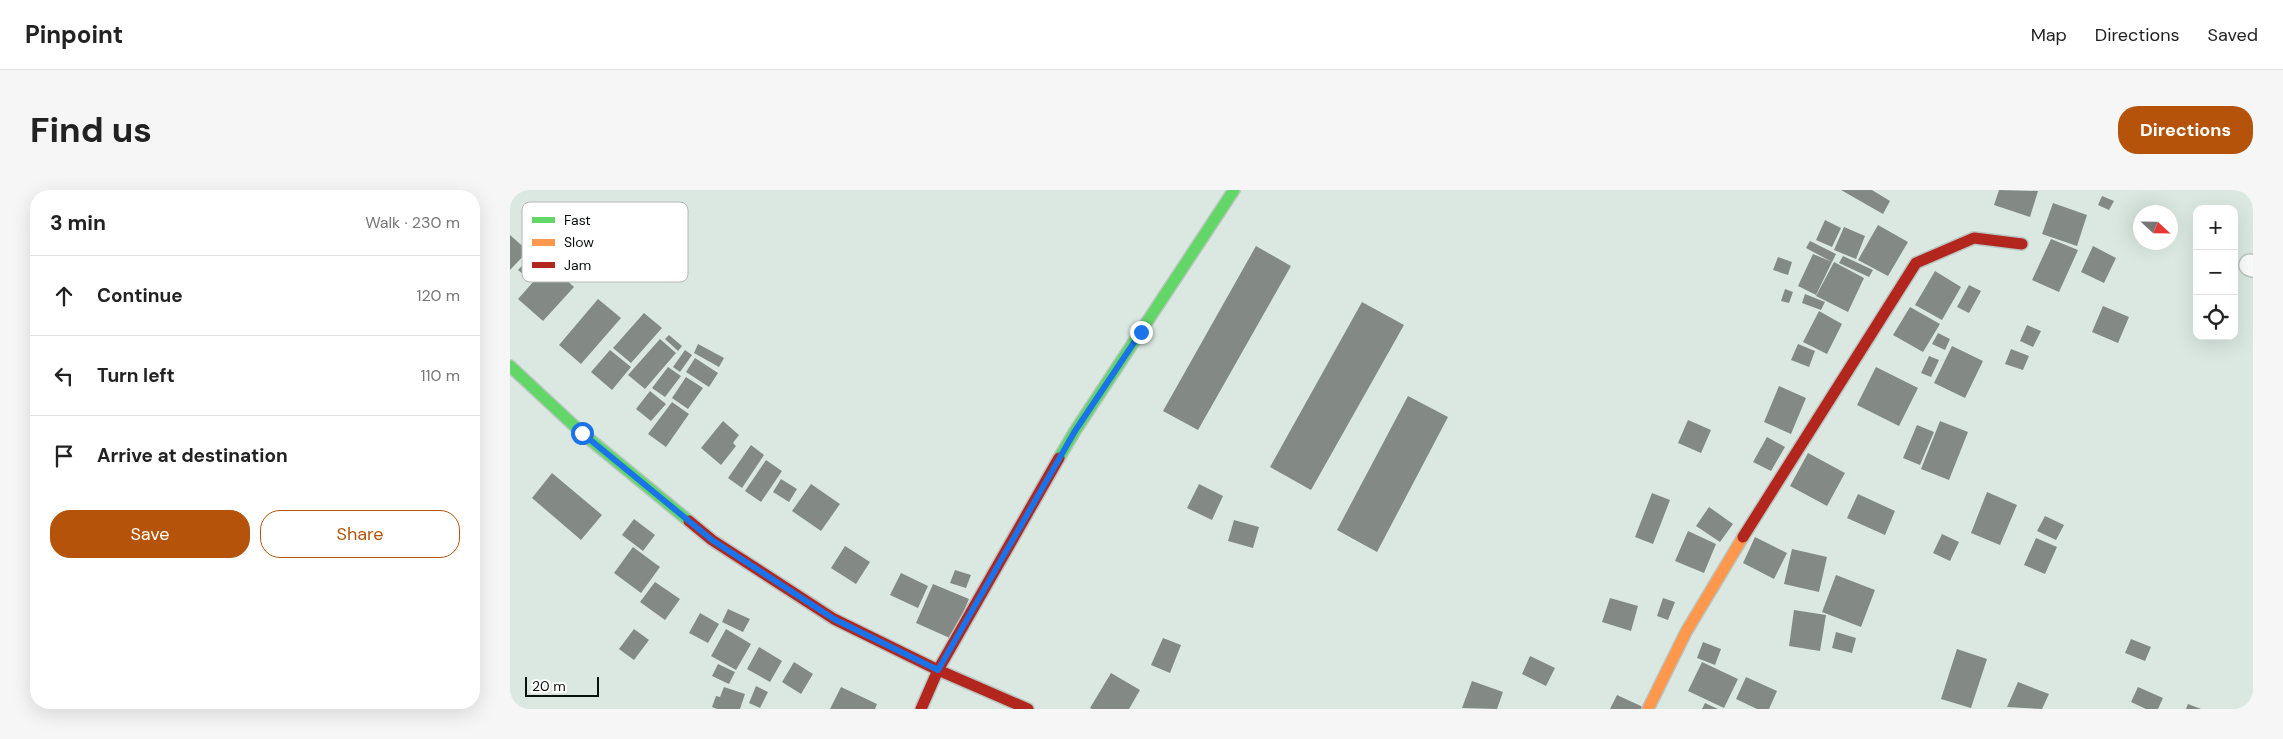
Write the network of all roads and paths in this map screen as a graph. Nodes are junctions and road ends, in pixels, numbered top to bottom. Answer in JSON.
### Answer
{"nodes":[{"id":1,"x":1234,"y":190,"type":"edge"},
{"id":2,"x":2022,"y":244,"type":"dead end"},
{"id":3,"x":510,"y":366,"type":"edge"},
{"id":4,"x":938,"y":670,"type":"junction"},
{"id":5,"x":921,"y":709,"type":"edge"},
{"id":6,"x":1028,"y":709,"type":"edge"},
{"id":7,"x":1648,"y":709,"type":"edge"}],
"edges":[{"from":1,"to":4,"type":"street"},
{"from":2,"to":7,"type":"street"},
{"from":3,"to":4,"type":"street"},
{"from":4,"to":5,"type":"street"},
{"from":4,"to":6,"type":"street"}]}
